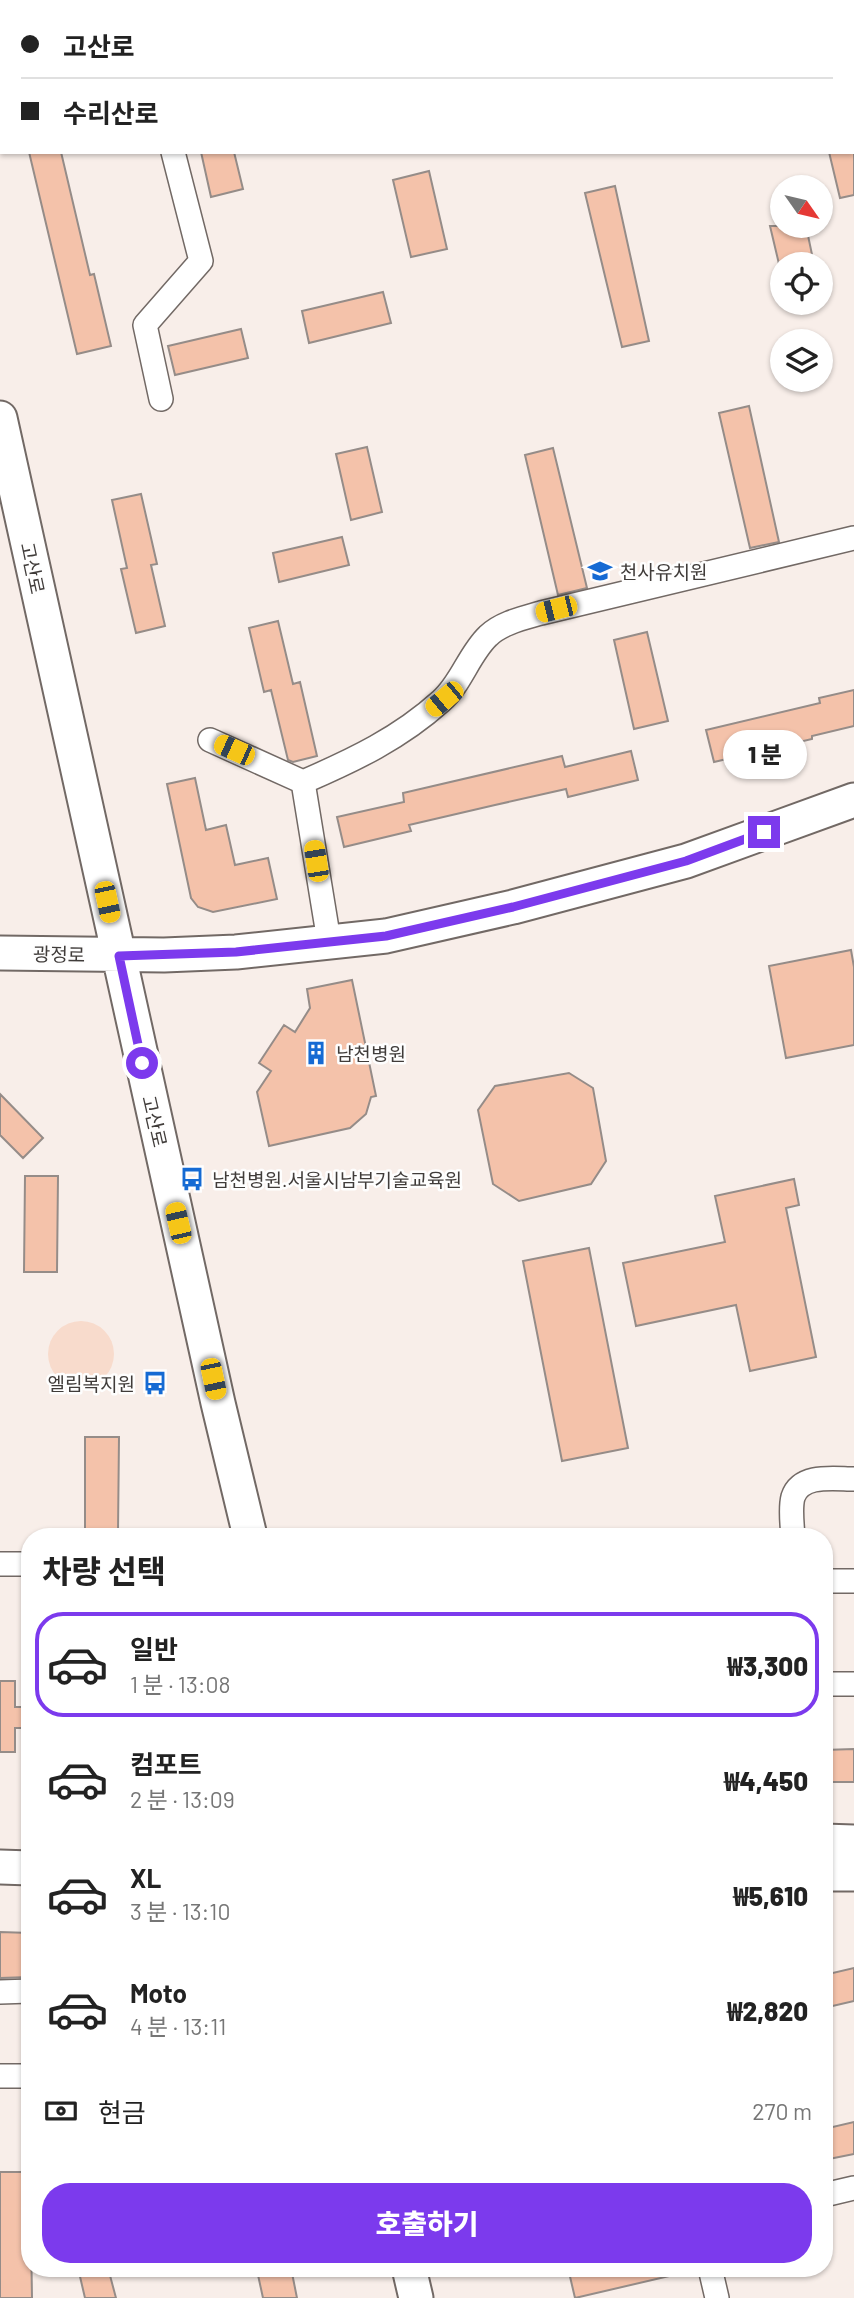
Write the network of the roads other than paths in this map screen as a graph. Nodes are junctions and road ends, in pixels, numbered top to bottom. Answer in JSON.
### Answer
{"nodes":[{"id":1,"x":174,"y":154,"type":"edge"},
{"id":2,"x":161,"y":399,"type":"dead end"},
{"id":3,"x":0,"y":418,"type":"edge"},
{"id":4,"x":854,"y":538,"type":"edge"},
{"id":5,"x":210,"y":740,"type":"dead end"},
{"id":6,"x":303,"y":782,"type":"junction"},
{"id":7,"x":854,"y":800,"type":"edge"},
{"id":8,"x":329,"y":941,"type":"junction"},
{"id":9,"x":0,"y":953,"type":"edge"},
{"id":10,"x":119,"y":956,"type":"junction"},
{"id":11,"x":854,"y":1479,"type":"edge"},
{"id":12,"x":248,"y":1528,"type":"edge"},
{"id":13,"x":793,"y":1528,"type":"edge"},
{"id":14,"x":0,"y":1564,"type":"edge"},
{"id":15,"x":21,"y":1564,"type":"edge"},
{"id":16,"x":833,"y":1581,"type":"edge"},
{"id":17,"x":854,"y":1581,"type":"edge"},
{"id":18,"x":833,"y":1684,"type":"edge"},
{"id":19,"x":854,"y":1684,"type":"edge"},
{"id":20,"x":833,"y":1841,"type":"edge"},
{"id":21,"x":854,"y":1842,"type":"edge"},
{"id":22,"x":0,"y":1867,"type":"edge"},
{"id":23,"x":21,"y":1868,"type":"edge"},
{"id":24,"x":833,"y":1874,"type":"edge"},
{"id":25,"x":854,"y":1874,"type":"edge"},
{"id":26,"x":0,"y":1992,"type":"edge"},
{"id":27,"x":21,"y":1992,"type":"edge"},
{"id":28,"x":0,"y":2076,"type":"edge"},
{"id":29,"x":21,"y":2076,"type":"edge"},
{"id":30,"x":854,"y":2188,"type":"edge"},
{"id":31,"x":833,"y":2192,"type":"edge"},
{"id":32,"x":412,"y":2277,"type":"edge"},
{"id":33,"x":712,"y":2277,"type":"edge"},
{"id":34,"x":416,"y":2298,"type":"edge"},
{"id":35,"x":717,"y":2298,"type":"edge"}],
"edges":[{"from":1,"to":2,"type":"street"},
{"from":3,"to":10,"type":"street","name":"고산로"},
{"from":4,"to":6,"type":"street"},
{"from":5,"to":6,"type":"street"},
{"from":6,"to":8,"type":"street"},
{"from":7,"to":8,"type":"street","name":"광정로"},
{"from":8,"to":10,"type":"street","name":"광정로"},
{"from":9,"to":10,"type":"street","name":"광정로"},
{"from":10,"to":12,"type":"street","name":"고산로"},
{"from":11,"to":13,"type":"street"},
{"from":14,"to":15,"type":"street"},
{"from":16,"to":17,"type":"street"},
{"from":18,"to":19,"type":"street"},
{"from":20,"to":21,"type":"street"},
{"from":22,"to":23,"type":"street"},
{"from":24,"to":25,"type":"street"},
{"from":26,"to":27,"type":"street"},
{"from":28,"to":29,"type":"street"},
{"from":30,"to":31,"type":"street"},
{"from":32,"to":34,"type":"street"},
{"from":33,"to":35,"type":"street"}]}
